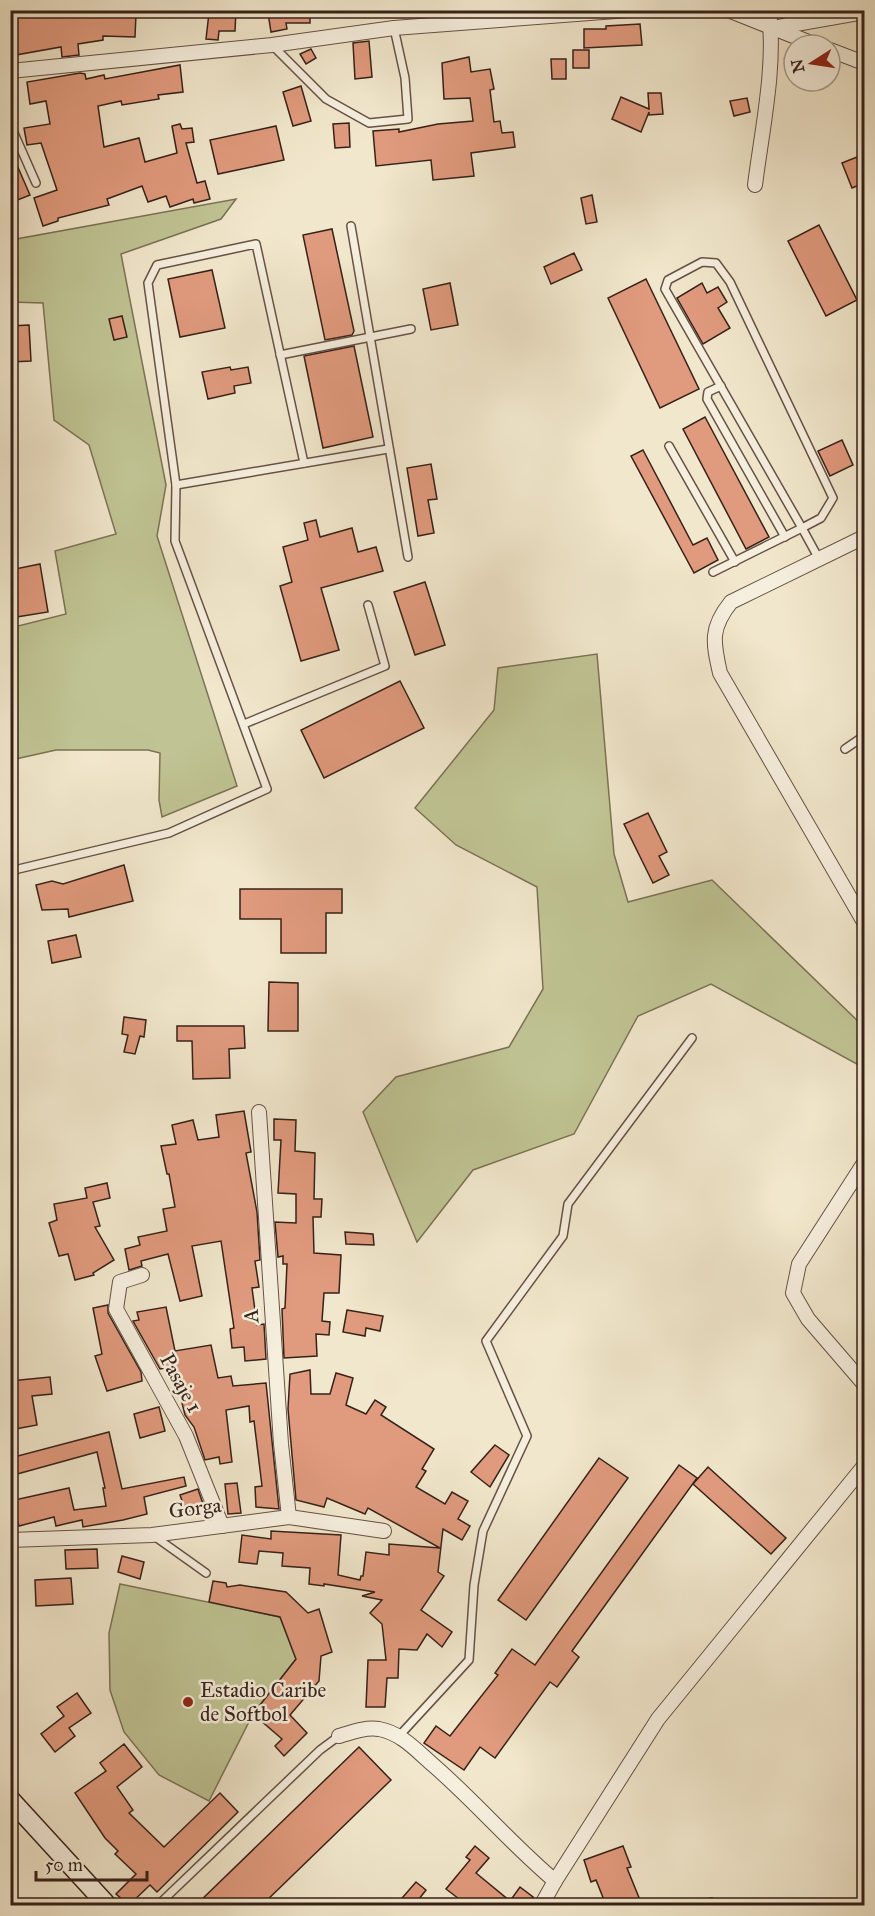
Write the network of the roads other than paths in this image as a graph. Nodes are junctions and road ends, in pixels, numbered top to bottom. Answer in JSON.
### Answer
{"nodes":[{"id":1,"x":629,"y":10,"type":"edge"},
{"id":2,"x":728,"y":10,"type":"edge"},
{"id":3,"x":769,"y":10,"type":"edge"},
{"id":4,"x":808,"y":10,"type":"edge"},
{"id":5,"x":864,"y":12,"type":"edge"},
{"id":6,"x":470,"y":16,"type":"edge"},
{"id":7,"x":394,"y":28,"type":"junction"},
{"id":8,"x":771,"y":28,"type":"junction"},
{"id":9,"x":784,"y":33,"type":"edge"},
{"id":10,"x":272,"y":45,"type":"junction"},
{"id":11,"x":842,"y":55,"type":"edge"},
{"id":12,"x":864,"y":63,"type":"edge"},
{"id":13,"x":10,"y":71,"type":"edge"},
{"id":14,"x":10,"y":124,"type":"edge"},
{"id":15,"x":36,"y":183,"type":"dead end"},
{"id":16,"x":755,"y":185,"type":"dead end"},
{"id":17,"x":351,"y":226,"type":"dead end"},
{"id":18,"x":411,"y":329,"type":"dead end"},
{"id":19,"x":370,"y":337,"type":"junction"},
{"id":20,"x":280,"y":356,"type":"junction"},
{"id":21,"x":721,"y":386,"type":"junction"},
{"id":22,"x":669,"y":446,"type":"dead end"},
{"id":23,"x":388,"y":448,"type":"junction"},
{"id":24,"x":304,"y":463,"type":"junction"},
{"id":25,"x":176,"y":485,"type":"junction"},
{"id":26,"x":802,"y":528,"type":"junction"},
{"id":27,"x":785,"y":537,"type":"junction"},
{"id":28,"x":864,"y":537,"type":"edge"},
{"id":29,"x":408,"y":557,"type":"dead end"},
{"id":30,"x":819,"y":559,"type":"junction"},
{"id":31,"x":735,"y":562,"type":"junction"},
{"id":32,"x":713,"y":572,"type":"dead end"},
{"id":33,"x":368,"y":604,"type":"dead end"},
{"id":34,"x":244,"y":724,"type":"junction"},
{"id":35,"x":864,"y":736,"type":"edge"},
{"id":36,"x":845,"y":749,"type":"dead end"},
{"id":37,"x":10,"y":871,"type":"edge"},
{"id":38,"x":864,"y":922,"type":"edge"},
{"id":39,"x":692,"y":1038,"type":"dead end"},
{"id":40,"x":259,"y":1112,"type":"dead end"},
{"id":41,"x":864,"y":1162,"type":"edge"},
{"id":42,"x":142,"y":1275,"type":"dead end"},
{"id":43,"x":864,"y":1384,"type":"edge"},
{"id":44,"x":864,"y":1466,"type":"edge"},
{"id":45,"x":290,"y":1517,"type":"junction"},
{"id":46,"x":222,"y":1526,"type":"junction"},
{"id":47,"x":384,"y":1531,"type":"dead end"},
{"id":48,"x":152,"y":1535,"type":"junction"},
{"id":49,"x":10,"y":1539,"type":"edge"},
{"id":50,"x":206,"y":1573,"type":"dead end"},
{"id":51,"x":339,"y":1736,"type":"joint"},
{"id":52,"x":399,"y":1736,"type":"junction"},
{"id":53,"x":10,"y":1798,"type":"edge"},
{"id":54,"x":555,"y":1881,"type":"junction"},
{"id":55,"x":108,"y":1905,"type":"edge"},
{"id":56,"x":157,"y":1905,"type":"edge"},
{"id":57,"x":541,"y":1905,"type":"edge"}],
"edges":[{"from":1,"to":6,"type":"street"},
{"from":2,"to":8,"type":"street"},
{"from":3,"to":8,"type":"street"},
{"from":4,"to":8,"type":"lane"},
{"from":5,"to":8,"type":"street"},
{"from":6,"to":7,"type":"street"},
{"from":7,"to":10,"type":"street"},
{"from":7,"to":10,"type":"lane"},
{"from":8,"to":9,"type":"street"},
{"from":8,"to":16,"type":"street"},
{"from":10,"to":13,"type":"street"},
{"from":11,"to":12,"type":"street"},
{"from":14,"to":15,"type":"lane"},
{"from":17,"to":19,"type":"lane"},
{"from":18,"to":19,"type":"lane"},
{"from":19,"to":20,"type":"lane"},
{"from":19,"to":23,"type":"lane"},
{"from":20,"to":24,"type":"lane"},
{"from":20,"to":25,"type":"lane"},
{"from":21,"to":26,"type":"lane"},
{"from":21,"to":26,"type":"lane"},
{"from":21,"to":27,"type":"lane"},
{"from":22,"to":31,"type":"lane"},
{"from":23,"to":24,"type":"lane"},
{"from":23,"to":29,"type":"lane"},
{"from":24,"to":25,"type":"lane"},
{"from":25,"to":34,"type":"lane"},
{"from":26,"to":27,"type":"lane"},
{"from":26,"to":30,"type":"lane"},
{"from":27,"to":31,"type":"lane"},
{"from":28,"to":30,"type":"street"},
{"from":30,"to":38,"type":"street"},
{"from":31,"to":32,"type":"lane"},
{"from":33,"to":34,"type":"lane"},
{"from":34,"to":37,"type":"lane"},
{"from":35,"to":36,"type":"lane"},
{"from":39,"to":52,"type":"lane"},
{"from":40,"to":45,"type":"street","name":"A"},
{"from":41,"to":43,"type":"street"},
{"from":42,"to":46,"type":"street","name":"Pasaje 1"},
{"from":44,"to":54,"type":"street"},
{"from":45,"to":46,"type":"street","name":"Gorga"},
{"from":45,"to":47,"type":"street","name":"Gorga"},
{"from":46,"to":48,"type":"street","name":"Gorga"},
{"from":48,"to":49,"type":"street","name":"Gorga"},
{"from":48,"to":50,"type":"lane"},
{"from":51,"to":52,"type":"street"},
{"from":51,"to":56,"type":"lane"},
{"from":52,"to":54,"type":"street"},
{"from":53,"to":55,"type":"main road"},
{"from":54,"to":57,"type":"street"}]}
